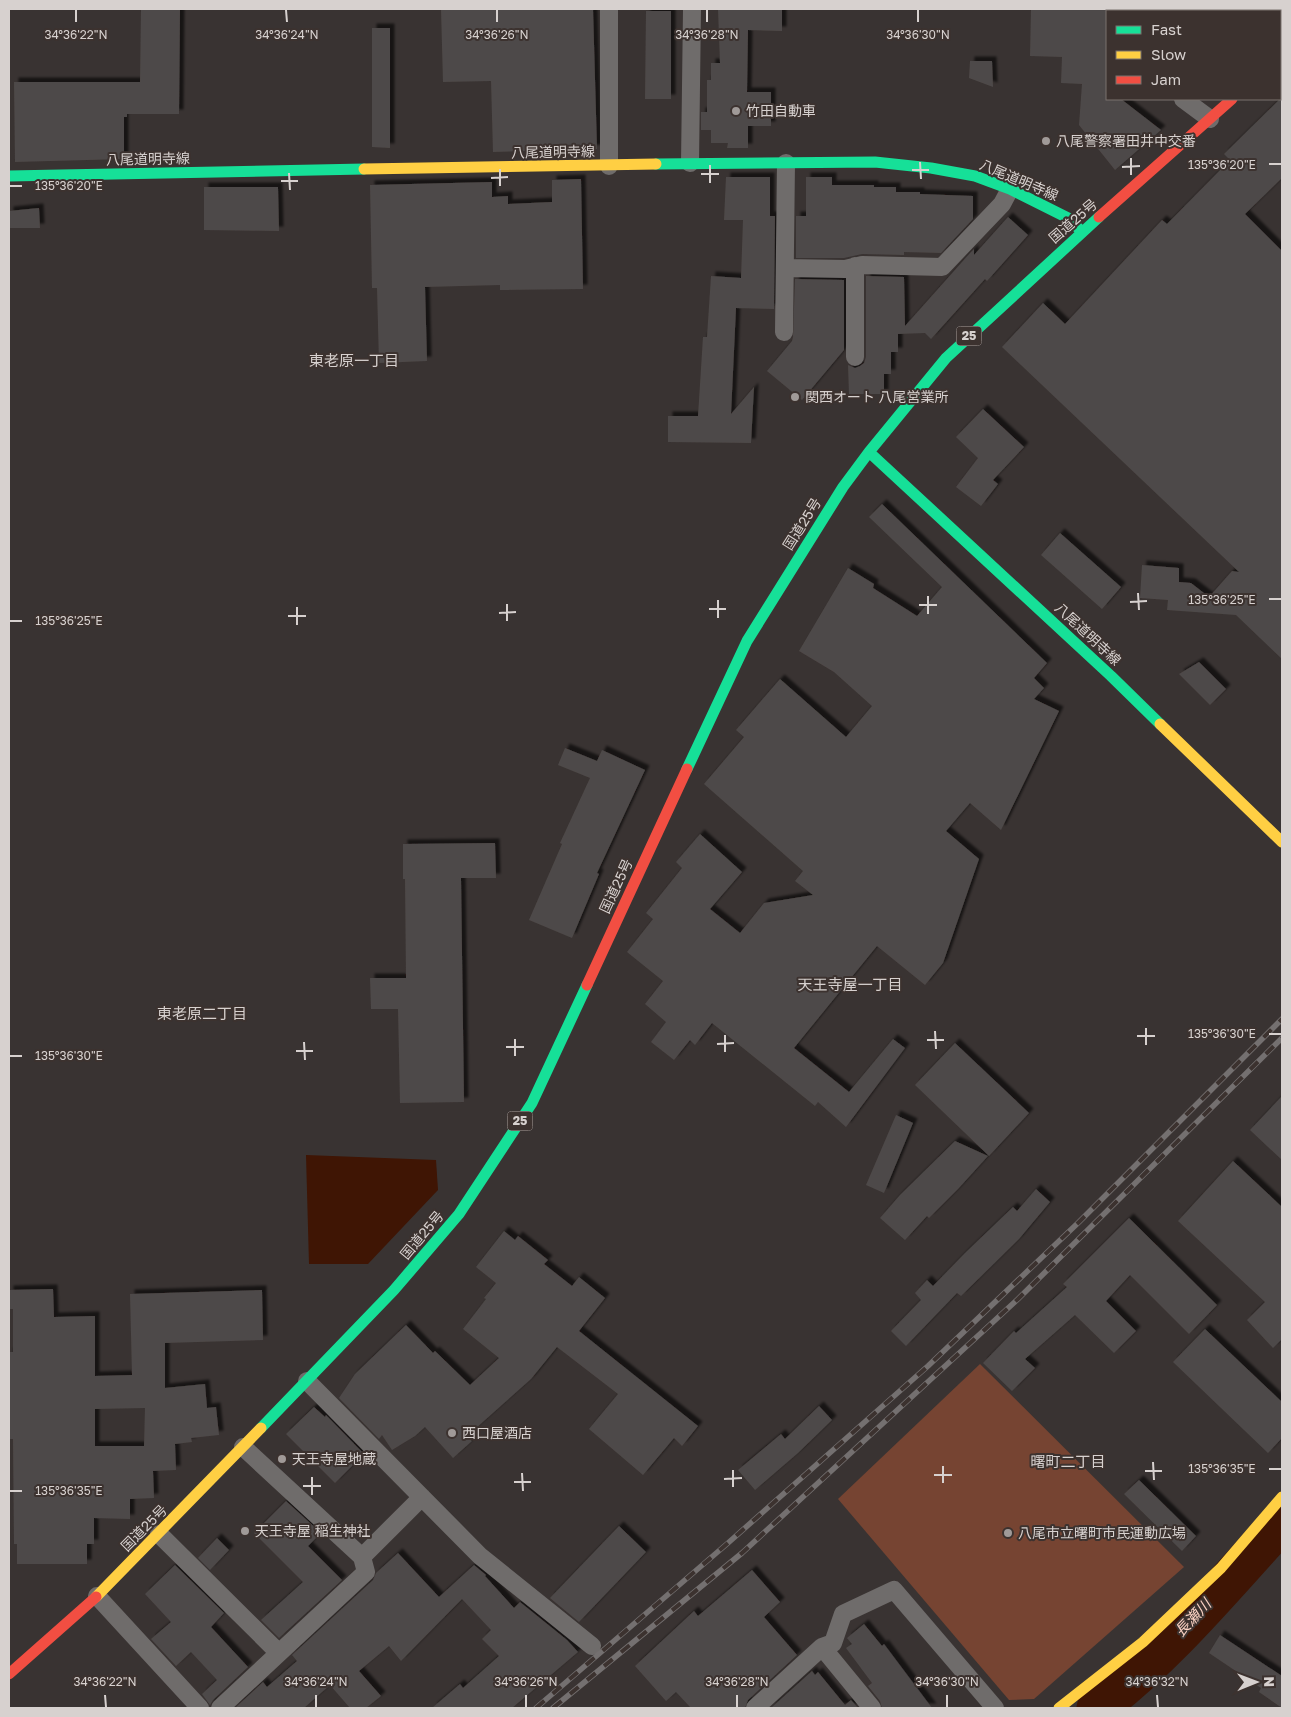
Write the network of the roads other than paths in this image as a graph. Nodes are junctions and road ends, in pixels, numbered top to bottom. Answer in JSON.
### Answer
{"nodes":[{"id":1,"x":609,"y":9,"type":"edge"},
{"id":2,"x":692,"y":9,"type":"edge"},
{"id":3,"x":1184,"y":100,"type":"edge"},
{"id":4,"x":1231,"y":100,"type":"edge"},
{"id":5,"x":1210,"y":119,"type":"junction"},
{"id":6,"x":786,"y":163,"type":"junction"},
{"id":7,"x":690,"y":164,"type":"junction"},
{"id":8,"x":609,"y":166,"type":"junction"},
{"id":9,"x":9,"y":176,"type":"edge"},
{"id":10,"x":1010,"y":189,"type":"junction"},
{"id":11,"x":1082,"y":232,"type":"junction"},
{"id":12,"x":854,"y":266,"type":"junction"},
{"id":13,"x":785,"y":268,"type":"junction"},
{"id":14,"x":784,"y":332,"type":"dead end"},
{"id":15,"x":855,"y":357,"type":"dead end"},
{"id":16,"x":869,"y":452,"type":"junction"},
{"id":17,"x":1282,"y":842,"type":"edge"},
{"id":18,"x":307,"y":1381,"type":"junction"},
{"id":19,"x":243,"y":1448,"type":"junction"},
{"id":20,"x":422,"y":1497,"type":"junction"},
{"id":21,"x":1282,"y":1497,"type":"edge"},
{"id":22,"x":159,"y":1534,"type":"junction"},
{"id":23,"x":362,"y":1557,"type":"junction"},
{"id":24,"x":97,"y":1596,"type":"junction"},
{"id":25,"x":592,"y":1646,"type":"dead end"},
{"id":26,"x":822,"y":1647,"type":"junction"},
{"id":27,"x":279,"y":1653,"type":"junction"},
{"id":28,"x":9,"y":1674,"type":"edge"},
{"id":29,"x":200,"y":1708,"type":"edge"},
{"id":30,"x":220,"y":1708,"type":"edge"},
{"id":31,"x":755,"y":1708,"type":"edge"},
{"id":32,"x":872,"y":1708,"type":"edge"},
{"id":33,"x":995,"y":1708,"type":"edge"},
{"id":34,"x":1059,"y":1708,"type":"edge"}],
"edges":[{"from":1,"to":8,"type":"street"},
{"from":2,"to":7,"type":"street"},
{"from":3,"to":5,"type":"street"},
{"from":4,"to":5,"type":"main road","name":"国道25号","number":"25"},
{"from":5,"to":11,"type":"main road","name":"国道25号","number":"25"},
{"from":6,"to":7,"type":"main road","name":"八尾道明寺線"},
{"from":6,"to":10,"type":"main road","name":"八尾道明寺線"},
{"from":6,"to":13,"type":"street"},
{"from":7,"to":8,"type":"main road","name":"八尾道明寺線"},
{"from":8,"to":9,"type":"main road","name":"八尾道明寺線"},
{"from":10,"to":11,"type":"main road","name":"八尾道明寺線"},
{"from":10,"to":12,"type":"street"},
{"from":11,"to":16,"type":"main road","name":"国道25号","number":"25"},
{"from":12,"to":13,"type":"street"},
{"from":12,"to":15,"type":"street"},
{"from":13,"to":14,"type":"street"},
{"from":16,"to":17,"type":"main road","name":"八尾道明寺線"},
{"from":16,"to":18,"type":"main road","name":"国道25号","number":"25"},
{"from":18,"to":19,"type":"main road","name":"国道25号","number":"25"},
{"from":18,"to":20,"type":"street"},
{"from":19,"to":22,"type":"main road","name":"国道25号","number":"25"},
{"from":19,"to":23,"type":"street"},
{"from":20,"to":23,"type":"street"},
{"from":20,"to":25,"type":"street"},
{"from":21,"to":34,"type":"main road"},
{"from":22,"to":24,"type":"main road","name":"国道25号","number":"25"},
{"from":22,"to":27,"type":"street"},
{"from":23,"to":27,"type":"street"},
{"from":24,"to":28,"type":"main road","name":"国道25号","number":"25"},
{"from":24,"to":29,"type":"street"},
{"from":26,"to":31,"type":"street"},
{"from":26,"to":32,"type":"street"},
{"from":26,"to":33,"type":"street"},
{"from":27,"to":30,"type":"street"}]}
